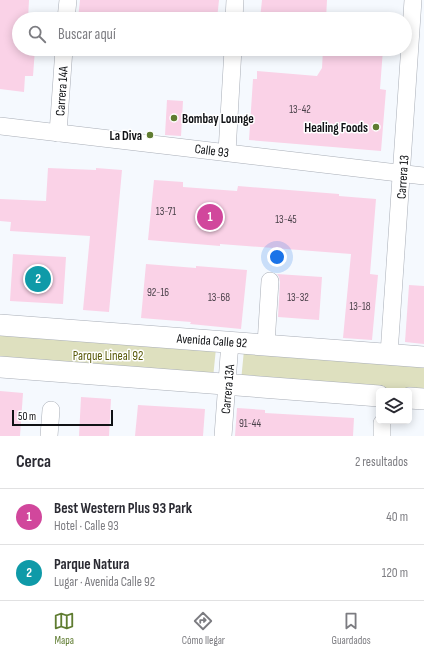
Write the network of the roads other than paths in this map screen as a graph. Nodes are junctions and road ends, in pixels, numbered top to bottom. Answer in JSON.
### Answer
{"nodes":[{"id":1,"x":68,"y":0,"type":"edge"},
{"id":2,"x":235,"y":0,"type":"edge"},
{"id":3,"x":413,"y":0,"type":"edge"},
{"id":4,"x":67,"y":12,"type":"edge"},
{"id":5,"x":234,"y":12,"type":"edge"},
{"id":6,"x":412,"y":16,"type":"edge"},
{"id":7,"x":64,"y":56,"type":"edge"},
{"id":8,"x":232,"y":56,"type":"edge"},
{"id":9,"x":409,"y":56,"type":"edge"},
{"id":10,"x":0,"y":126,"type":"edge"},
{"id":11,"x":58,"y":133,"type":"junction"},
{"id":12,"x":227,"y":152,"type":"junction"},
{"id":13,"x":402,"y":173,"type":"junction"},
{"id":14,"x":424,"y":176,"type":"edge"},
{"id":15,"x":270,"y":281,"type":"dead end"},
{"id":16,"x":0,"y":324,"type":"edge"},
{"id":17,"x":230,"y":342,"type":"junction"},
{"id":18,"x":266,"y":344,"type":"junction"},
{"id":19,"x":389,"y":354,"type":"junction"},
{"id":20,"x":424,"y":357,"type":"edge"},
{"id":21,"x":0,"y":367,"type":"edge"},
{"id":22,"x":227,"y":384,"type":"junction"},
{"id":23,"x":376,"y":396,"type":"edge"},
{"id":24,"x":412,"y":398,"type":"edge"},
{"id":25,"x":424,"y":399,"type":"edge"},
{"id":26,"x":50,"y":410,"type":"dead end"},
{"id":27,"x":49,"y":436,"type":"edge"},
{"id":28,"x":223,"y":436,"type":"edge"}],
"edges":[{"from":1,"to":4,"type":"street"},
{"from":2,"to":5,"type":"street"},
{"from":3,"to":6,"type":"street","name":"Carrera 13"},
{"from":7,"to":11,"type":"street","name":"Carrera 14A"},
{"from":8,"to":12,"type":"street"},
{"from":9,"to":13,"type":"street","name":"Carrera 13"},
{"from":10,"to":11,"type":"street","name":"Calle 93"},
{"from":11,"to":12,"type":"street","name":"Calle 93"},
{"from":12,"to":13,"type":"street","name":"Calle 93"},
{"from":13,"to":14,"type":"street","name":"Calle 93"},
{"from":13,"to":19,"type":"street","name":"Carrera 13"},
{"from":15,"to":18,"type":"street"},
{"from":16,"to":17,"type":"main road","name":"Avenida Calle 92"},
{"from":17,"to":18,"type":"main road","name":"Avenida Calle 92"},
{"from":17,"to":22,"type":"street","name":"Carrera 13A"},
{"from":18,"to":19,"type":"main road","name":"Avenida Calle 92"},
{"from":19,"to":20,"type":"main road","name":"Avenida Calle 92"},
{"from":21,"to":22,"type":"main road"},
{"from":22,"to":23,"type":"main road"},
{"from":22,"to":28,"type":"street","name":"Carrera 13A"},
{"from":24,"to":25,"type":"main road"},
{"from":26,"to":27,"type":"street"}]}
